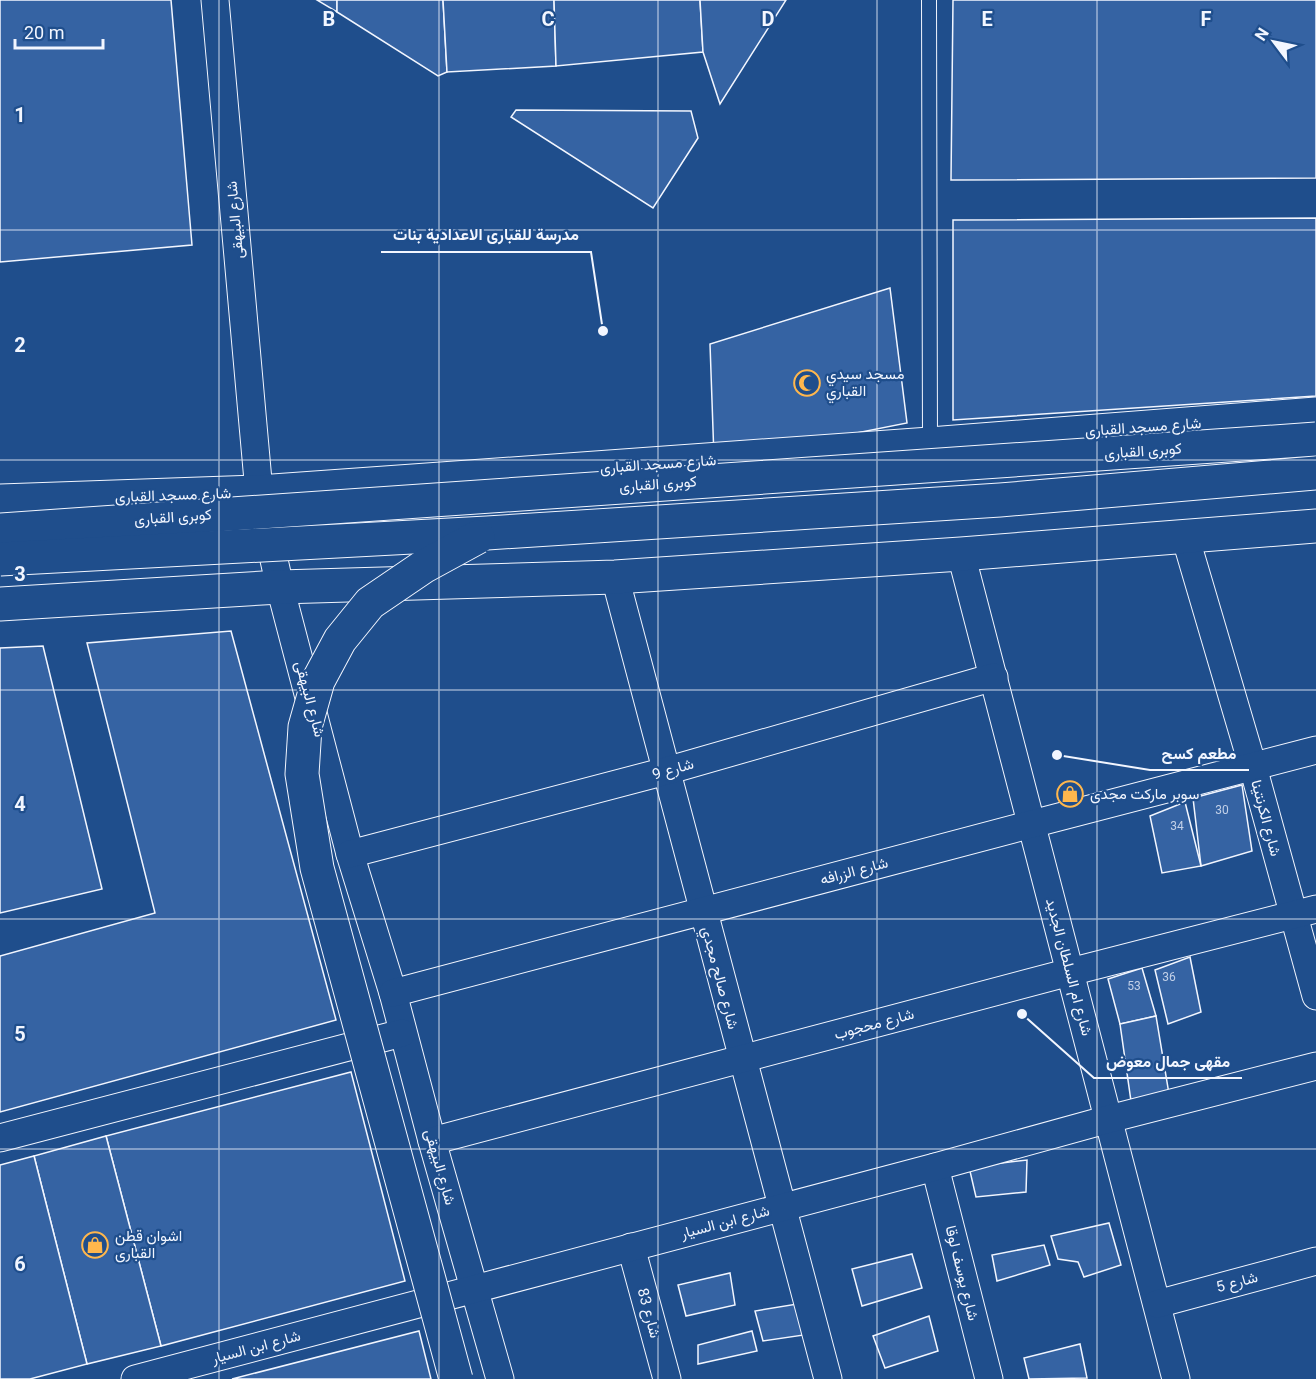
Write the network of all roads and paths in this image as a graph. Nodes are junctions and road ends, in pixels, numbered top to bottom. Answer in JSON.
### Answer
{"nodes":[{"id":1,"x":215,"y":0,"type":"edge"},
{"id":2,"x":928,"y":0,"type":"edge"},
{"id":3,"x":1316,"y":414,"type":"edge"},
{"id":4,"x":1316,"y":439,"type":"edge"},
{"id":5,"x":930,"y":444,"type":"junction"},
{"id":6,"x":1316,"y":473,"type":"edge"},
{"id":7,"x":259,"y":492,"type":"junction"},
{"id":8,"x":0,"y":501,"type":"edge"},
{"id":9,"x":1316,"y":526,"type":"edge"},
{"id":10,"x":0,"y":530,"type":"edge"},
{"id":11,"x":487,"y":533,"type":"junction"},
{"id":12,"x":1185,"y":536,"type":"junction"},
{"id":13,"x":962,"y":554,"type":"junction"},
{"id":14,"x":0,"y":559,"type":"edge"},
{"id":15,"x":615,"y":577,"type":"junction"},
{"id":16,"x":280,"y":586,"type":"junction"},
{"id":17,"x":0,"y":604,"type":"edge"},
{"id":18,"x":994,"y":677,"type":"junction"},
{"id":19,"x":1316,"y":750,"type":"edge"},
{"id":20,"x":1253,"y":767,"type":"junction"},
{"id":21,"x":666,"y":771,"type":"junction"},
{"id":22,"x":1032,"y":824,"type":"junction"},
{"id":23,"x":350,"y":854,"type":"junction"},
{"id":24,"x":703,"y":912,"type":"junction"},
{"id":25,"x":1304,"y":912,"type":"edge"},
{"id":26,"x":1070,"y":972,"type":"junction"},
{"id":27,"x":393,"y":993,"type":"junction"},
{"id":28,"x":1316,"y":996,"type":"edge"},
{"id":29,"x":402,"y":1033,"type":"junction"},
{"id":30,"x":742,"y":1060,"type":"junction"},
{"id":31,"x":1316,"y":1066,"type":"edge"},
{"id":32,"x":1108,"y":1119,"type":"junction"},
{"id":33,"x":0,"y":1138,"type":"edge"},
{"id":34,"x":432,"y":1141,"type":"junction"},
{"id":35,"x":935,"y":1167,"type":"junction"},
{"id":36,"x":781,"y":1208,"type":"junction"},
{"id":37,"x":631,"y":1247,"type":"junction"},
{"id":38,"x":1316,"y":1261,"type":"edge"},
{"id":39,"x":475,"y":1289,"type":"junction"},
{"id":40,"x":1157,"y":1304,"type":"junction"},
{"id":41,"x":135,"y":1379,"type":"edge"},
{"id":42,"x":456,"y":1379,"type":"edge"},
{"id":43,"x":500,"y":1379,"type":"edge"},
{"id":44,"x":667,"y":1379,"type":"edge"},
{"id":45,"x":828,"y":1379,"type":"edge"},
{"id":46,"x":989,"y":1379,"type":"edge"},
{"id":47,"x":1176,"y":1379,"type":"edge"}],
"edges":[{"from":1,"to":7,"type":"street","name":"شارع البيهقى"},
{"from":2,"to":5,"type":"lane"},
{"from":3,"to":5,"type":"main road","name":"شارع مسجد القبارى"},
{"from":4,"to":10,"type":"main road","name":"كوبرى القبارى","bridge":true},
{"from":5,"to":7,"type":"main road","name":"شارع مسجد القبارى"},
{"from":6,"to":11,"type":"main road","name":"كوبرى القبارى","bridge":true},
{"from":7,"to":8,"type":"main road","name":"شارع مسجد القبارى"},
{"from":7,"to":16,"type":"street","name":"شارع البيهقى"},
{"from":9,"to":12,"type":"main road"},
{"from":11,"to":14,"type":"main road","name":"كوبرى القبارى","bridge":true},
{"from":11,"to":42,"type":"main road","bridge":true},
{"from":12,"to":13,"type":"main road"},
{"from":12,"to":20,"type":"street","name":"شارع الكرنتينا"},
{"from":13,"to":15,"type":"main road"},
{"from":13,"to":18,"type":"street","name":"شارع ام السلطان الجديد"},
{"from":15,"to":16,"type":"main road"},
{"from":15,"to":21,"type":"street","name":"شارع صالح مجدي"},
{"from":16,"to":17,"type":"main road"},
{"from":16,"to":23,"type":"street","name":"شارع البيهقى"},
{"from":18,"to":21,"type":"street","name":"شارع 9"},
{"from":18,"to":22,"type":"street","name":"شارع ام السلطان الجديد"},
{"from":19,"to":20,"type":"street","name":"شارع الزرافه"},
{"from":20,"to":22,"type":"street","name":"شارع الزرافه"},
{"from":20,"to":25,"type":"street","name":"شارع الكرنتينا"},
{"from":21,"to":23,"type":"street","name":"شارع 9"},
{"from":21,"to":24,"type":"street","name":"شارع صالح مجدي"},
{"from":22,"to":24,"type":"street","name":"شارع الزرافه"},
{"from":22,"to":26,"type":"street","name":"شارع ام السلطان الجديد"},
{"from":23,"to":27,"type":"street","name":"شارع البيهقى"},
{"from":24,"to":27,"type":"street","name":"شارع الزرافه"},
{"from":24,"to":30,"type":"street","name":"شارع صالح مجدي"},
{"from":25,"to":26,"type":"street","name":"شارع محجوب"},
{"from":25,"to":28,"type":"street","name":"شارع الكرنتينا"},
{"from":26,"to":30,"type":"street","name":"شارع محجوب"},
{"from":26,"to":32,"type":"street","name":"شارع ام السلطان الجديد"},
{"from":27,"to":29,"type":"street","name":"شارع البيهقى"},
{"from":29,"to":33,"type":"street"},
{"from":29,"to":34,"type":"street","name":"شارع البيهقى"},
{"from":30,"to":34,"type":"street","name":"شارع محجوب"},
{"from":30,"to":36,"type":"street","name":"شارع صالح مجدي"},
{"from":31,"to":32,"type":"street","name":"شارع ابن السيار"},
{"from":32,"to":35,"type":"street","name":"شارع ابن السيار"},
{"from":32,"to":40,"type":"street","name":"شارع ام السلطان الجديد"},
{"from":34,"to":39,"type":"street","name":"شارع البيهقى"},
{"from":35,"to":36,"type":"street","name":"شارع ابن السيار"},
{"from":35,"to":46,"type":"street","name":"شارع يوسف لوقا"},
{"from":36,"to":37,"type":"street","name":"شارع ابن السيار"},
{"from":36,"to":45,"type":"street","name":"شارع صالح مجدي"},
{"from":37,"to":39,"type":"street","name":"شارع ابن السيار"},
{"from":37,"to":44,"type":"street","name":"شارع 83"},
{"from":38,"to":40,"type":"street","name":"شارع 5"},
{"from":39,"to":41,"type":"street","name":"شارع ابن السيار"},
{"from":39,"to":43,"type":"street","name":"شارع البيهقى"},
{"from":40,"to":47,"type":"street","name":"شارع ام السلطان الجديد"}]}
